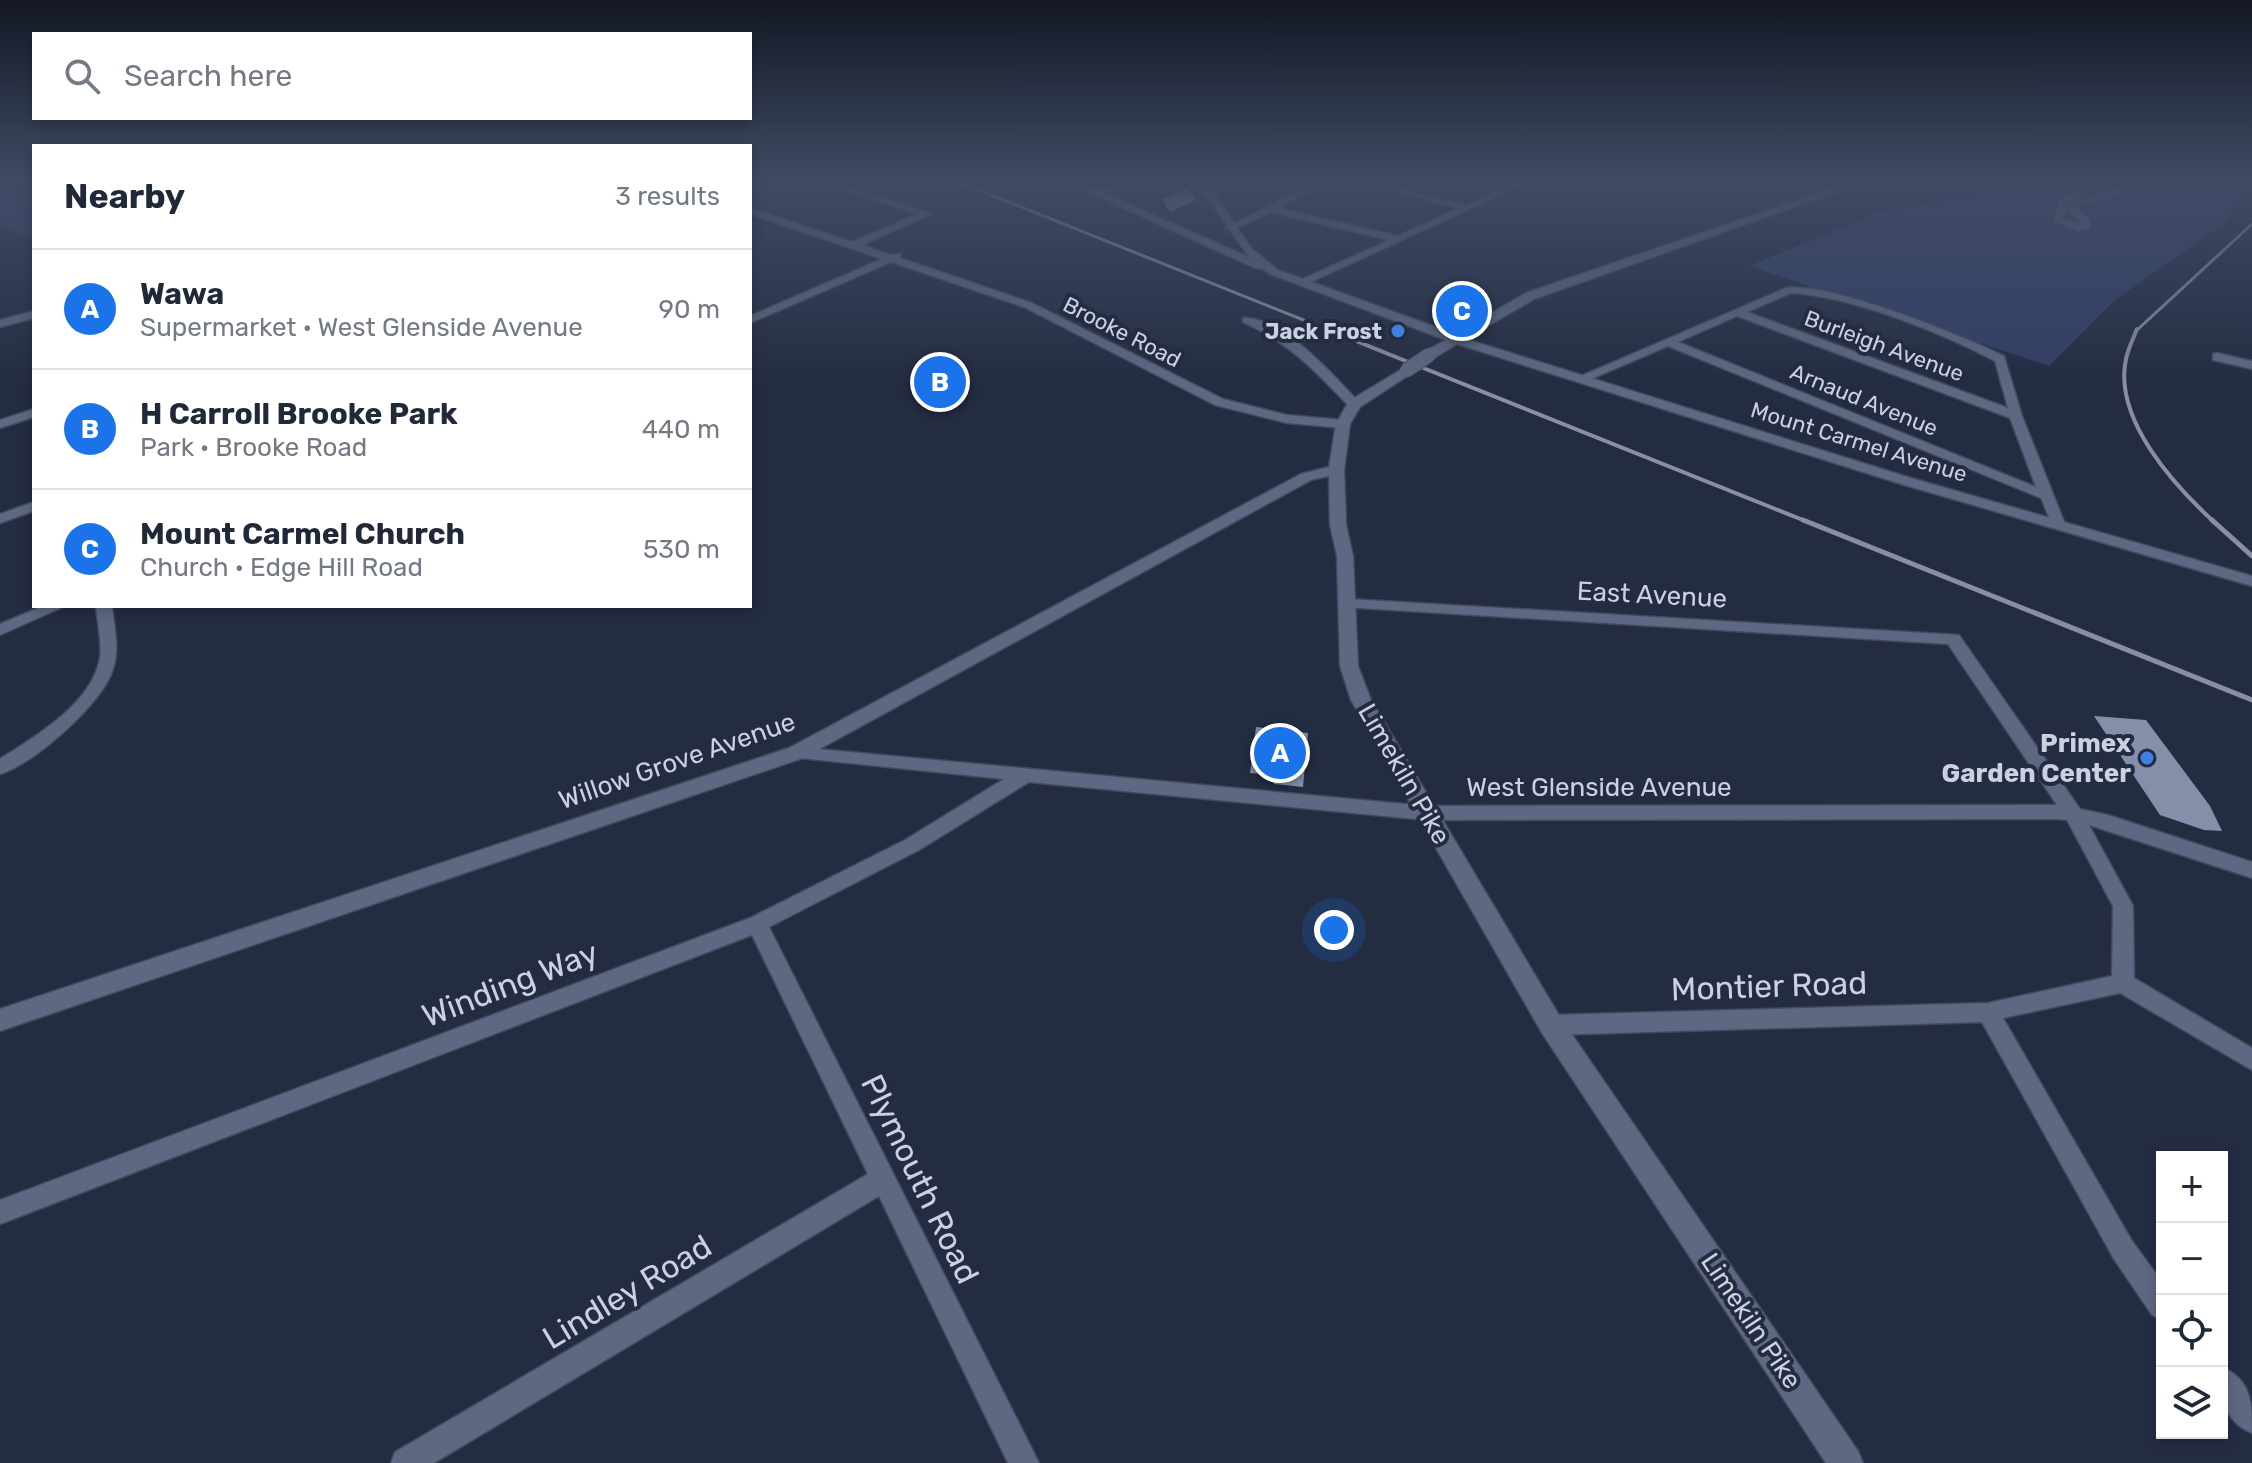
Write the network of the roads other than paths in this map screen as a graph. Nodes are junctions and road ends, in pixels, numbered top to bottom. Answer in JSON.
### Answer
{"nodes":[{"id":1,"x":861,"y":248,"type":"edge"},
{"id":2,"x":1215,"y":248,"type":"edge"},
{"id":3,"x":1246,"y":248,"type":"edge"},
{"id":4,"x":1374,"y":248,"type":"edge"},
{"id":5,"x":1668,"y":248,"type":"edge"},
{"id":6,"x":895,"y":257,"type":"junction"},
{"id":7,"x":1274,"y":272,"type":"junction"},
{"id":8,"x":1302,"y":283,"type":"junction"},
{"id":9,"x":1738,"y":313,"type":"junction"},
{"id":10,"x":32,"y":315,"type":"edge"},
{"id":11,"x":752,"y":319,"type":"edge"},
{"id":12,"x":1247,"y":320,"type":"dead end"},
{"id":13,"x":0,"y":324,"type":"edge"},
{"id":14,"x":1416,"y":325,"type":"junction"},
{"id":15,"x":1455,"y":340,"type":"junction"},
{"id":16,"x":1668,"y":342,"type":"junction"},
{"id":17,"x":1430,"y":354,"type":"junction"},
{"id":18,"x":2217,"y":357,"type":"dead end"},
{"id":19,"x":2252,"y":365,"type":"edge"},
{"id":20,"x":1580,"y":379,"type":"junction"},
{"id":21,"x":1354,"y":404,"type":"junction"},
{"id":22,"x":32,"y":414,"type":"edge"},
{"id":23,"x":2016,"y":416,"type":"junction"},
{"id":24,"x":0,"y":424,"type":"edge"},
{"id":25,"x":1343,"y":424,"type":"junction"},
{"id":26,"x":1336,"y":470,"type":"junction"},
{"id":27,"x":2045,"y":495,"type":"junction"},
{"id":28,"x":32,"y":507,"type":"edge"},
{"id":29,"x":0,"y":519,"type":"edge"},
{"id":30,"x":2058,"y":524,"type":"junction"},
{"id":31,"x":2252,"y":581,"type":"edge"},
{"id":32,"x":1348,"y":604,"type":"junction"},
{"id":33,"x":52,"y":608,"type":"edge"},
{"id":34,"x":104,"y":608,"type":"edge"},
{"id":35,"x":0,"y":630,"type":"edge"},
{"id":36,"x":796,"y":753,"type":"junction"},
{"id":37,"x":0,"y":768,"type":"edge"},
{"id":38,"x":1024,"y":776,"type":"junction"},
{"id":39,"x":1426,"y":813,"type":"junction"},
{"id":40,"x":2073,"y":814,"type":"junction"},
{"id":41,"x":2252,"y":870,"type":"edge"},
{"id":42,"x":757,"y":924,"type":"junction"},
{"id":43,"x":2123,"y":983,"type":"junction"},
{"id":44,"x":1988,"y":1012,"type":"junction"},
{"id":45,"x":0,"y":1020,"type":"edge"},
{"id":46,"x":1551,"y":1025,"type":"junction"},
{"id":47,"x":2252,"y":1060,"type":"edge"},
{"id":48,"x":882,"y":1180,"type":"junction"},
{"id":49,"x":0,"y":1212,"type":"edge"},
{"id":50,"x":2156,"y":1297,"type":"edge"},
{"id":51,"x":2228,"y":1388,"type":"edge"},
{"id":52,"x":2252,"y":1418,"type":"edge"},
{"id":53,"x":406,"y":1463,"type":"edge"},
{"id":54,"x":1024,"y":1463,"type":"edge"},
{"id":55,"x":1846,"y":1463,"type":"edge"}],
"edges":[{"from":1,"to":6,"type":"street","name":"Brooke Road"},
{"from":2,"to":7,"type":"street"},
{"from":3,"to":7,"type":"street"},
{"from":4,"to":8,"type":"street"},
{"from":5,"to":15,"type":"street","name":"Limekiln Pike"},
{"from":6,"to":11,"type":"street"},
{"from":6,"to":25,"type":"street","name":"Brooke Road"},
{"from":7,"to":8,"type":"street"},
{"from":8,"to":14,"type":"street"},
{"from":9,"to":16,"type":"street"},
{"from":9,"to":23,"type":"street","name":"Burleigh Avenue"},
{"from":9,"to":23,"type":"street"},
{"from":10,"to":13,"type":"street"},
{"from":12,"to":21,"type":"street"},
{"from":14,"to":15,"type":"street"},
{"from":14,"to":17,"type":"street"},
{"from":15,"to":17,"type":"street","name":"Limekiln Pike"},
{"from":15,"to":20,"type":"street","name":"Mount Carmel Avenue"},
{"from":16,"to":20,"type":"street"},
{"from":16,"to":27,"type":"street","name":"Arnaud Avenue"},
{"from":17,"to":21,"type":"street","name":"Limekiln Pike","bridge":true},
{"from":18,"to":19,"type":"street"},
{"from":20,"to":30,"type":"street","name":"Mount Carmel Avenue"},
{"from":21,"to":25,"type":"street","name":"Limekiln Pike"},
{"from":22,"to":24,"type":"street"},
{"from":23,"to":27,"type":"street"},
{"from":25,"to":26,"type":"street","name":"Limekiln Pike"},
{"from":26,"to":32,"type":"street","name":"Limekiln Pike"},
{"from":26,"to":36,"type":"street","name":"Willow Grove Avenue"},
{"from":27,"to":30,"type":"street"},
{"from":28,"to":29,"type":"street"},
{"from":30,"to":31,"type":"street","name":"Mount Carmel Avenue"},
{"from":32,"to":39,"type":"street","name":"Limekiln Pike"},
{"from":32,"to":40,"type":"street","name":"East Avenue"},
{"from":33,"to":35,"type":"street"},
{"from":34,"to":37,"type":"street"},
{"from":36,"to":38,"type":"street","name":"West Glenside Avenue"},
{"from":36,"to":45,"type":"street","name":"Willow Grove Avenue"},
{"from":38,"to":39,"type":"street","name":"West Glenside Avenue"},
{"from":38,"to":42,"type":"street","name":"Winding Way"},
{"from":39,"to":40,"type":"street","name":"West Glenside Avenue"},
{"from":39,"to":46,"type":"street","name":"Limekiln Pike"},
{"from":40,"to":41,"type":"street","name":"West Glenside Avenue"},
{"from":40,"to":43,"type":"street"},
{"from":42,"to":48,"type":"street","name":"Plymouth Road"},
{"from":42,"to":49,"type":"street","name":"Winding Way"},
{"from":43,"to":44,"type":"street","name":"Montier Road"},
{"from":43,"to":47,"type":"street"},
{"from":44,"to":46,"type":"street","name":"Montier Road"},
{"from":44,"to":50,"type":"street"},
{"from":46,"to":55,"type":"street","name":"Limekiln Pike"},
{"from":48,"to":53,"type":"street","name":"Lindley Road"},
{"from":48,"to":54,"type":"street","name":"Plymouth Road"},
{"from":51,"to":52,"type":"street"}]}
